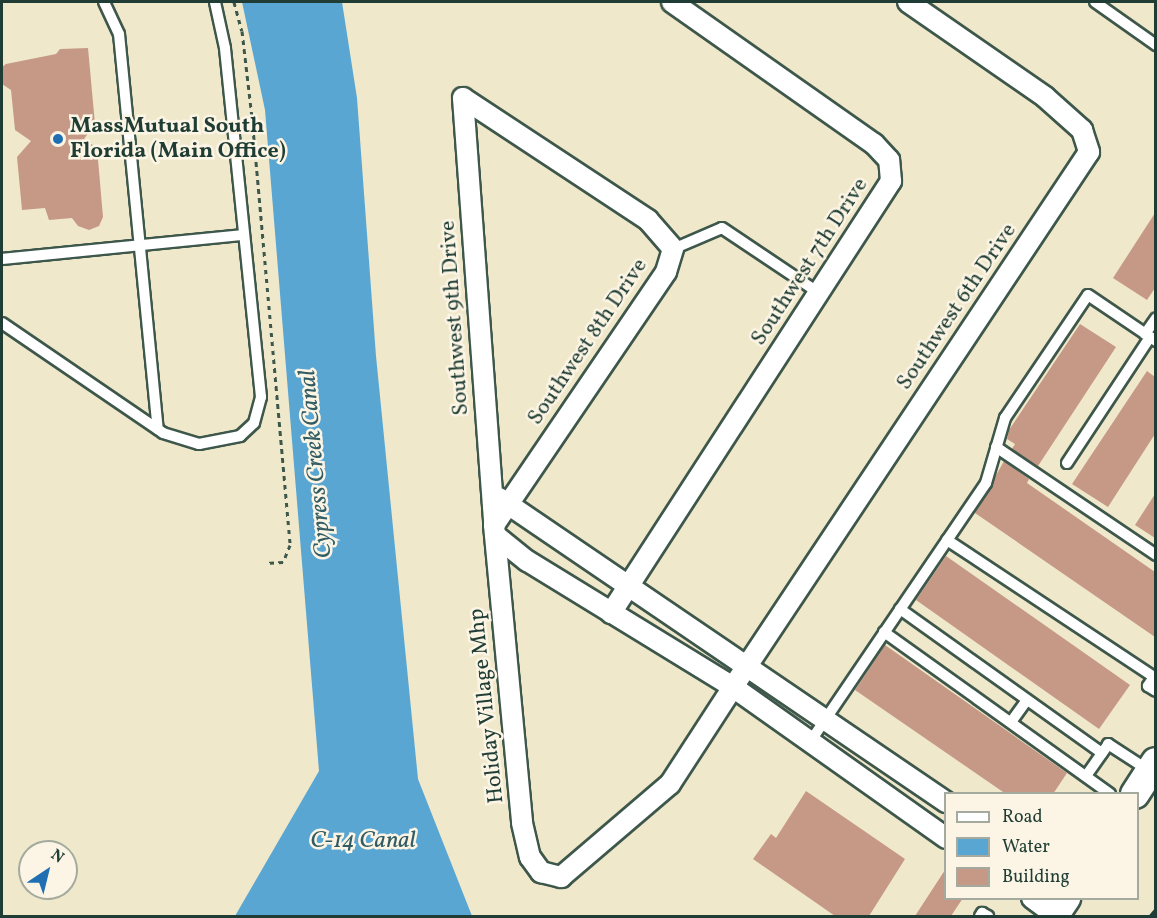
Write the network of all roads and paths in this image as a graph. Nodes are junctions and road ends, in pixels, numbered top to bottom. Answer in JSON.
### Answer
{"nodes":[{"id":1,"x":105,"y":2,"type":"edge"},
{"id":2,"x":214,"y":2,"type":"edge"},
{"id":3,"x":234,"y":2,"type":"edge"},
{"id":4,"x":672,"y":2,"type":"edge"},
{"id":5,"x":908,"y":2,"type":"edge"},
{"id":6,"x":1095,"y":2,"type":"edge"},
{"id":7,"x":1155,"y":45,"type":"edge"},
{"id":8,"x":463,"y":98,"type":"joint"},
{"id":9,"x":244,"y":235,"type":"junction"},
{"id":10,"x":138,"y":249,"type":"junction"},
{"id":11,"x":673,"y":249,"type":"junction"},
{"id":12,"x":2,"y":259,"type":"edge"},
{"id":13,"x":819,"y":293,"type":"junction"},
{"id":14,"x":1155,"y":318,"type":"edge"},
{"id":15,"x":2,"y":323,"type":"edge"},
{"id":16,"x":1150,"y":337,"type":"edge"},
{"id":17,"x":158,"y":429,"type":"junction"},
{"id":18,"x":996,"y":447,"type":"junction"},
{"id":19,"x":1067,"y":463,"type":"dead end"},
{"id":20,"x":492,"y":492,"type":"junction"},
{"id":21,"x":508,"y":504,"type":"junction"},
{"id":22,"x":494,"y":530,"type":"junction"},
{"id":23,"x":947,"y":540,"type":"junction"},
{"id":24,"x":1155,"y":555,"type":"edge"},
{"id":25,"x":266,"y":563,"type":"dead end"},
{"id":26,"x":627,"y":588,"type":"junction"},
{"id":27,"x":900,"y":609,"type":"junction"},
{"id":28,"x":611,"y":613,"type":"junction"},
{"id":29,"x":884,"y":632,"type":"junction"},
{"id":30,"x":746,"y":667,"type":"junction"},
{"id":31,"x":733,"y":687,"type":"junction"},
{"id":32,"x":1155,"y":691,"type":"edge"},
{"id":33,"x":1027,"y":700,"type":"junction"},
{"id":34,"x":825,"y":720,"type":"junction"},
{"id":35,"x":1011,"y":722,"type":"junction"},
{"id":36,"x":810,"y":742,"type":"junction"},
{"id":37,"x":1102,"y":753,"type":"junction"},
{"id":38,"x":1086,"y":776,"type":"junction"},
{"id":39,"x":1147,"y":776,"type":"edge"},
{"id":40,"x":1107,"y":792,"type":"edge"},
{"id":41,"x":944,"y":801,"type":"edge"},
{"id":42,"x":944,"y":837,"type":"edge"},
{"id":43,"x":1036,"y":900,"type":"edge"},
{"id":44,"x":1058,"y":910,"type":"edge"},
{"id":45,"x":980,"y":916,"type":"edge"},
{"id":46,"x":988,"y":916,"type":"edge"}],
"edges":[{"from":1,"to":10,"type":"lane"},
{"from":2,"to":9,"type":"lane"},
{"from":3,"to":25,"type":"path"},
{"from":4,"to":13,"type":"street","name":"Southwest 7th Drive"},
{"from":5,"to":30,"type":"street","name":"Southwest 6th Drive"},
{"from":6,"to":7,"type":"lane"},
{"from":8,"to":11,"type":"street","name":"Southwest 8th Drive"},
{"from":8,"to":20,"type":"street","name":"Southwest 9th Drive"},
{"from":9,"to":10,"type":"lane"},
{"from":9,"to":17,"type":"lane"},
{"from":10,"to":12,"type":"lane"},
{"from":10,"to":17,"type":"lane"},
{"from":11,"to":13,"type":"lane"},
{"from":11,"to":21,"type":"street","name":"Southwest 8th Drive"},
{"from":13,"to":26,"type":"street","name":"Southwest 7th Drive"},
{"from":14,"to":16,"type":"lane"},
{"from":15,"to":17,"type":"lane"},
{"from":16,"to":18,"type":"lane"},
{"from":16,"to":19,"type":"lane"},
{"from":18,"to":23,"type":"lane"},
{"from":18,"to":24,"type":"lane"},
{"from":20,"to":21,"type":"street"},
{"from":20,"to":22,"type":"street","name":"Southwest 9th Drive"},
{"from":21,"to":22,"type":"street","name":"Southwest 8th Drive"},
{"from":21,"to":26,"type":"street"},
{"from":22,"to":28,"type":"street"},
{"from":22,"to":31,"type":"street","name":"Holiday Village Mhp"},
{"from":23,"to":27,"type":"lane"},
{"from":23,"to":32,"type":"lane"},
{"from":26,"to":28,"type":"street","name":"Southwest 7th Drive"},
{"from":26,"to":30,"type":"street"},
{"from":27,"to":29,"type":"lane"},
{"from":27,"to":33,"type":"lane"},
{"from":28,"to":31,"type":"street"},
{"from":29,"to":34,"type":"lane"},
{"from":29,"to":35,"type":"lane"},
{"from":30,"to":31,"type":"street","name":"Southwest 6th Drive"},
{"from":30,"to":34,"type":"street"},
{"from":31,"to":36,"type":"street"},
{"from":33,"to":35,"type":"lane"},
{"from":33,"to":37,"type":"lane"},
{"from":34,"to":36,"type":"lane"},
{"from":34,"to":41,"type":"street"},
{"from":35,"to":38,"type":"lane"},
{"from":36,"to":42,"type":"street"},
{"from":37,"to":38,"type":"lane"},
{"from":37,"to":39,"type":"lane"},
{"from":38,"to":40,"type":"lane"},
{"from":43,"to":44,"type":"street"},
{"from":45,"to":46,"type":"lane"}]}
